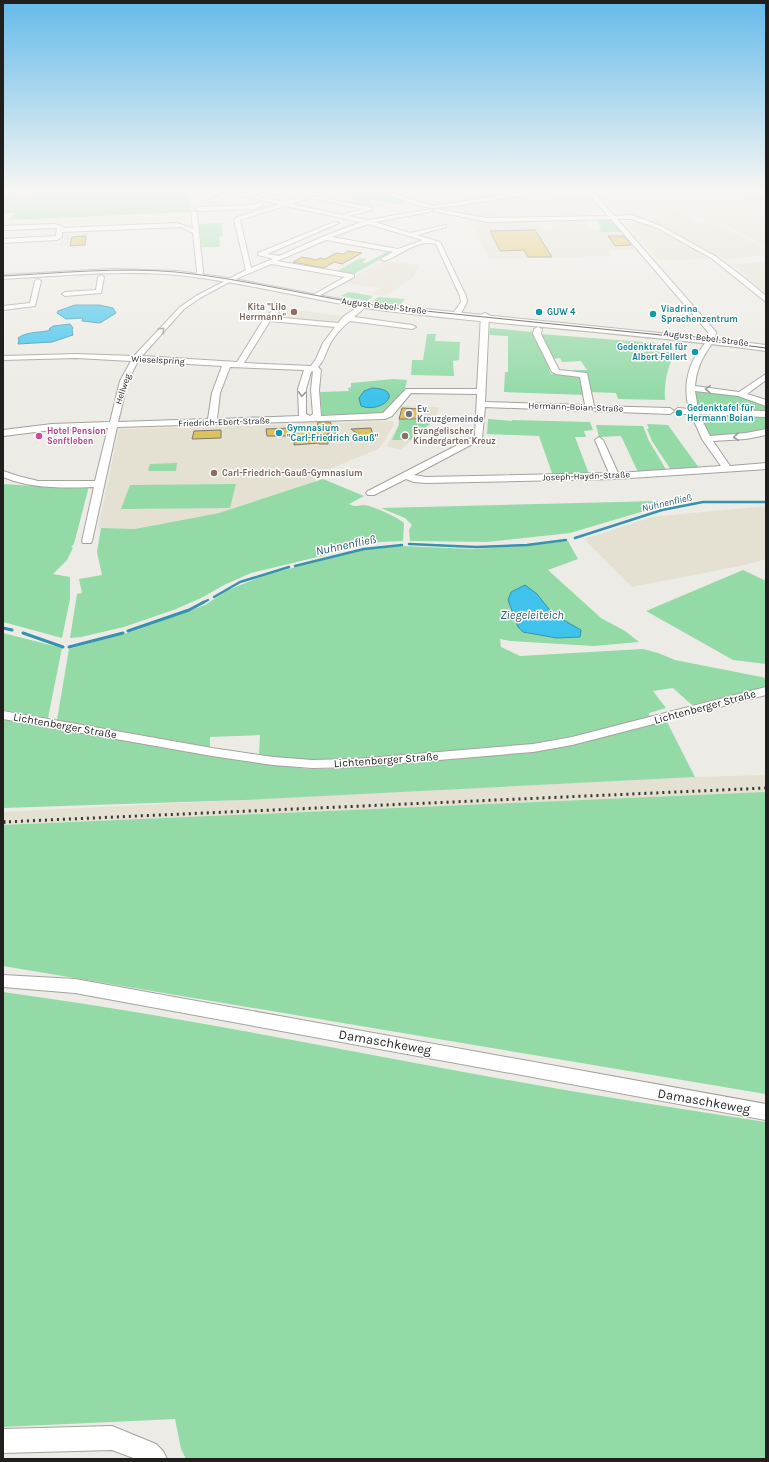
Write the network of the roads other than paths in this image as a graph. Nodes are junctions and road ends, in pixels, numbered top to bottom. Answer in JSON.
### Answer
{"nodes":[{"id":1,"x":198,"y":260,"type":"edge"},
{"id":2,"x":246,"y":260,"type":"edge"},
{"id":3,"x":273,"y":260,"type":"edge"},
{"id":4,"x":447,"y":260,"type":"edge"},
{"id":5,"x":651,"y":260,"type":"edge"},
{"id":6,"x":717,"y":260,"type":"edge"},
{"id":7,"x":269,"y":262,"type":"junction"},
{"id":8,"x":249,"y":271,"type":"junction"},
{"id":9,"x":101,"y":274,"type":"junction"},
{"id":10,"x":199,"y":274,"type":"junction"},
{"id":11,"x":3,"y":276,"type":"edge"},
{"id":12,"x":38,"y":277,"type":"junction"},
{"id":13,"x":231,"y":279,"type":"junction"},
{"id":14,"x":65,"y":294,"type":"dead end"},
{"id":15,"x":317,"y":295,"type":"junction"},
{"id":16,"x":766,"y":300,"type":"edge"},
{"id":17,"x":366,"y":304,"type":"junction"},
{"id":18,"x":280,"y":307,"type":"dead end"},
{"id":19,"x":3,"y":308,"type":"edge"},
{"id":20,"x":457,"y":313,"type":"junction"},
{"id":21,"x":485,"y":316,"type":"junction"},
{"id":22,"x":347,"y":318,"type":"junction"},
{"id":23,"x":268,"y":319,"type":"junction"},
{"id":24,"x":541,"y":324,"type":"junction"},
{"id":25,"x":340,"y":325,"type":"junction"},
{"id":26,"x":412,"y":327,"type":"dead end"},
{"id":27,"x":712,"y":339,"type":"junction"},
{"id":28,"x":766,"y":347,"type":"edge"},
{"id":29,"x":3,"y":358,"type":"edge"},
{"id":30,"x":136,"y":358,"type":"junction"},
{"id":31,"x":227,"y":364,"type":"junction"},
{"id":32,"x":239,"y":365,"type":"junction"},
{"id":33,"x":313,"y":368,"type":"junction"},
{"id":34,"x":766,"y":376,"type":"edge"},
{"id":35,"x":691,"y":388,"type":"junction"},
{"id":36,"x":482,"y":392,"type":"junction"},
{"id":37,"x":741,"y":394,"type":"junction"},
{"id":38,"x":766,"y":403,"type":"edge"},
{"id":39,"x":482,"y":404,"type":"junction"},
{"id":40,"x":590,"y":408,"type":"junction"},
{"id":41,"x":694,"y":412,"type":"junction"},
{"id":42,"x":766,"y":414,"type":"edge"},
{"id":43,"x":310,"y":419,"type":"junction"},
{"id":44,"x":212,"y":422,"type":"junction"},
{"id":45,"x":112,"y":425,"type":"junction"},
{"id":46,"x":766,"y":432,"type":"edge"},
{"id":47,"x":3,"y":433,"type":"edge"},
{"id":48,"x":706,"y":439,"type":"junction"},
{"id":49,"x":599,"y":440,"type":"dead end"},
{"id":50,"x":766,"y":466,"type":"edge"},
{"id":51,"x":728,"y":468,"type":"junction"},
{"id":52,"x":3,"y":474,"type":"edge"},
{"id":53,"x":406,"y":476,"type":"junction"},
{"id":54,"x":615,"y":476,"type":"junction"},
{"id":55,"x":13,"y":478,"type":"junction"},
{"id":56,"x":3,"y":481,"type":"edge"},
{"id":57,"x":99,"y":484,"type":"junction"},
{"id":58,"x":371,"y":493,"type":"dead end"},
{"id":59,"x":87,"y":541,"type":"dead end"},
{"id":60,"x":766,"y":691,"type":"edge"},
{"id":61,"x":3,"y":714,"type":"edge"},
{"id":62,"x":3,"y":981,"type":"edge"},
{"id":63,"x":766,"y":1112,"type":"edge"},
{"id":64,"x":3,"y":1441,"type":"edge"},
{"id":65,"x":156,"y":1459,"type":"edge"}],
"edges":[{"from":1,"to":10,"type":"street"},
{"from":2,"to":8,"type":"street"},
{"from":3,"to":7,"type":"street","name":"Hellweg"},
{"from":4,"to":20,"type":"street"},
{"from":5,"to":27,"type":"street"},
{"from":6,"to":16,"type":"street"},
{"from":7,"to":8,"type":"street","name":"Hellweg"},
{"from":7,"to":15,"type":"street"},
{"from":8,"to":13,"type":"street","name":"Hellweg"},
{"from":9,"to":10,"type":"street","name":"August-Bebel-Straße"},
{"from":9,"to":12,"type":"street","name":"August-Bebel-Straße"},
{"from":9,"to":14,"type":"street"},
{"from":10,"to":13,"type":"street","name":"August-Bebel-Straße"},
{"from":11,"to":12,"type":"street","name":"August-Bebel-Straße"},
{"from":12,"to":19,"type":"street"},
{"from":13,"to":15,"type":"street","name":"August-Bebel-Straße"},
{"from":30,"to":13,"type":"street","name":"Hellweg","one_way":true},
{"from":15,"to":17,"type":"street","name":"August-Bebel-Straße"},
{"from":17,"to":20,"type":"street","name":"August-Bebel-Straße"},
{"from":17,"to":22,"type":"street"},
{"from":18,"to":23,"type":"street"},
{"from":20,"to":21,"type":"street","name":"August-Bebel-Straße"},
{"from":21,"to":24,"type":"street","name":"August-Bebel-Straße"},
{"from":21,"to":36,"type":"street"},
{"from":22,"to":25,"type":"street"},
{"from":22,"to":26,"type":"street"},
{"from":23,"to":25,"type":"street"},
{"from":23,"to":32,"type":"street"},
{"from":24,"to":27,"type":"street","name":"August-Bebel-Straße"},
{"from":24,"to":40,"type":"street"},
{"from":25,"to":33,"type":"street"},
{"from":27,"to":28,"type":"street","name":"August-Bebel-Straße"},
{"from":27,"to":35,"type":"street"},
{"from":29,"to":30,"type":"street","name":"Wieselspring"},
{"from":30,"to":31,"type":"street","name":"Wieselspring"},
{"from":30,"to":45,"type":"street","name":"Hellweg"},
{"from":31,"to":32,"type":"street","name":"Wieselspring"},
{"from":31,"to":44,"type":"street"},
{"from":32,"to":33,"type":"street","name":"Wieselspring"},
{"from":33,"to":43,"type":"street"},
{"from":33,"to":43,"type":"street","one_way":true},
{"from":34,"to":37,"type":"street"},
{"from":37,"to":35,"type":"street","one_way":true},
{"from":35,"to":41,"type":"street"},
{"from":36,"to":39,"type":"street"},
{"from":36,"to":43,"type":"street","name":"Friedrich-Ebert-Straße"},
{"from":37,"to":38,"type":"street"},
{"from":39,"to":40,"type":"street","name":"Hermann-Boian-Straße"},
{"from":39,"to":53,"type":"street"},
{"from":40,"to":41,"type":"street","name":"Hermann-Boian-Straße"},
{"from":41,"to":42,"type":"street","name":"Hermann-Boian-Straße"},
{"from":41,"to":48,"type":"street"},
{"from":43,"to":44,"type":"street","name":"Friedrich-Ebert-Straße"},
{"from":44,"to":45,"type":"street","name":"Friedrich-Ebert-Straße"},
{"from":45,"to":47,"type":"street","name":"Friedrich-Ebert-Straße"},
{"from":45,"to":57,"type":"street","name":"Hellweg"},
{"from":46,"to":48,"type":"street","one_way":true},
{"from":48,"to":51,"type":"street"},
{"from":49,"to":54,"type":"street"},
{"from":50,"to":51,"type":"street","name":"Joseph-Haydn-Straße"},
{"from":51,"to":54,"type":"street","name":"Joseph-Haydn-Straße"},
{"from":52,"to":55,"type":"street"},
{"from":53,"to":54,"type":"street","name":"Joseph-Haydn-Straße"},
{"from":53,"to":58,"type":"street"},
{"from":55,"to":56,"type":"street"},
{"from":55,"to":57,"type":"street"},
{"from":57,"to":59,"type":"street","name":"Hellweg"},
{"from":60,"to":61,"type":"street","name":"Lichtenberger Straße"},
{"from":62,"to":63,"type":"street","name":"Damaschkeweg"},
{"from":64,"to":65,"type":"street"}]}
